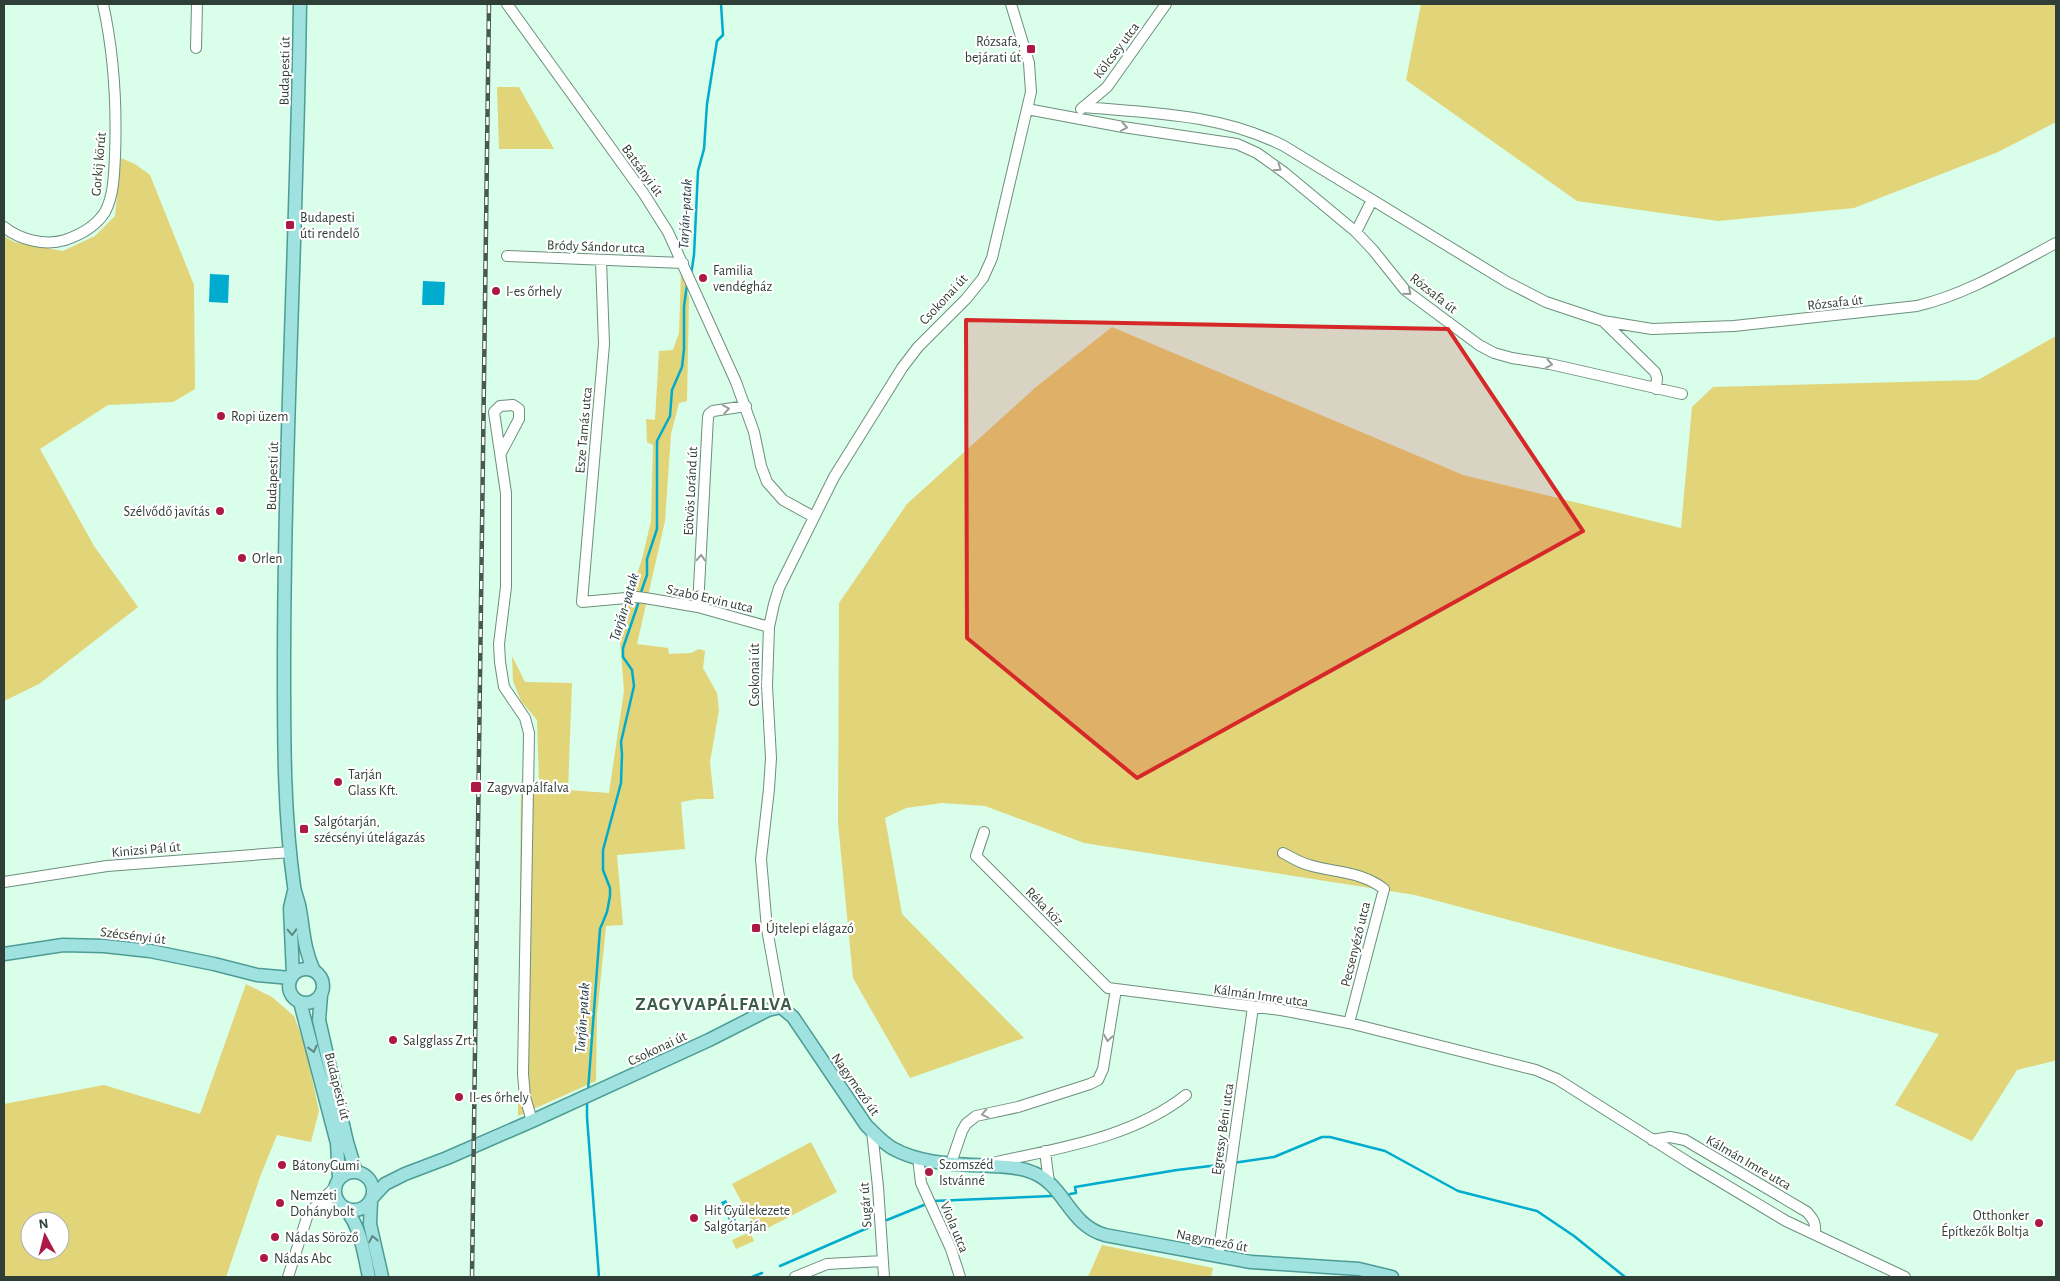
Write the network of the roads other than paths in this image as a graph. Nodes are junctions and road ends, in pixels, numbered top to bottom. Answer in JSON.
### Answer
{"nodes":[{"id":1,"x":103,"y":4,"type":"edge"},
{"id":2,"x":197,"y":4,"type":"edge"},
{"id":3,"x":300,"y":4,"type":"edge"},
{"id":4,"x":1010,"y":4,"type":"edge"},
{"id":5,"x":1166,"y":4,"type":"edge"},
{"id":6,"x":510,"y":5,"type":"edge"},
{"id":7,"x":196,"y":48,"type":"dead end"},
{"id":8,"x":1083,"y":107,"type":"junction"},
{"id":9,"x":1027,"y":109,"type":"junction"},
{"id":10,"x":1076,"y":118,"type":"junction"},
{"id":11,"x":1372,"y":200,"type":"junction"},
{"id":12,"x":4,"y":227,"type":"edge"},
{"id":13,"x":1356,"y":232,"type":"junction"},
{"id":14,"x":2056,"y":244,"type":"edge"},
{"id":15,"x":507,"y":256,"type":"dead end"},
{"id":16,"x":601,"y":260,"type":"junction"},
{"id":17,"x":685,"y":267,"type":"junction"},
{"id":18,"x":1603,"y":321,"type":"junction"},
{"id":19,"x":1656,"y":389,"type":"junction"},
{"id":20,"x":1682,"y":394,"type":"dead end"},
{"id":21,"x":746,"y":406,"type":"junction"},
{"id":22,"x":501,"y":453,"type":"dead end"},
{"id":23,"x":814,"y":516,"type":"junction"},
{"id":24,"x":582,"y":602,"type":"joint"},
{"id":25,"x":698,"y":607,"type":"junction"},
{"id":26,"x":769,"y":627,"type":"junction"},
{"id":27,"x":984,"y":832,"type":"dead end"},
{"id":28,"x":291,"y":852,"type":"junction"},
{"id":29,"x":1283,"y":853,"type":"dead end"},
{"id":30,"x":4,"y":882,"type":"edge"},
{"id":31,"x":294,"y":888,"type":"junction"},
{"id":32,"x":4,"y":954,"type":"edge"},
{"id":33,"x":314,"y":971,"type":"junction"},
{"id":34,"x":257,"y":975,"type":"junction"},
{"id":35,"x":292,"y":977,"type":"junction"},
{"id":36,"x":1116,"y":989,"type":"junction"},
{"id":37,"x":290,"y":992,"type":"junction"},
{"id":38,"x":321,"y":995,"type":"junction"},
{"id":39,"x":300,"y":1002,"type":"junction"},
{"id":40,"x":781,"y":1007,"type":"junction"},
{"id":41,"x":1253,"y":1007,"type":"junction"},
{"id":42,"x":1349,"y":1023,"type":"junction"},
{"id":43,"x":1186,"y":1095,"type":"dead end"},
{"id":44,"x":532,"y":1122,"type":"junction"},
{"id":45,"x":872,"y":1131,"type":"junction"},
{"id":46,"x":1652,"y":1140,"type":"junction"},
{"id":47,"x":1045,"y":1151,"type":"junction"},
{"id":48,"x":918,"y":1158,"type":"junction"},
{"id":49,"x":951,"y":1163,"type":"junction"},
{"id":50,"x":982,"y":1166,"type":"junction"},
{"id":51,"x":356,"y":1172,"type":"junction"},
{"id":52,"x":405,"y":1174,"type":"junction"},
{"id":53,"x":369,"y":1178,"type":"junction"},
{"id":54,"x":337,"y":1183,"type":"junction"},
{"id":55,"x":1049,"y":1183,"type":"junction"},
{"id":56,"x":372,"y":1199,"type":"junction"},
{"id":57,"x":342,"y":1206,"type":"junction"},
{"id":58,"x":314,"y":1207,"type":"junction"},
{"id":59,"x":1816,"y":1234,"type":"junction"},
{"id":60,"x":1218,"y":1256,"type":"junction"},
{"id":61,"x":883,"y":1261,"type":"junction"},
{"id":62,"x":288,"y":1277,"type":"edge"},
{"id":63,"x":369,"y":1277,"type":"edge"},
{"id":64,"x":382,"y":1277,"type":"edge"},
{"id":65,"x":795,"y":1277,"type":"edge"},
{"id":66,"x":884,"y":1277,"type":"edge"},
{"id":67,"x":960,"y":1277,"type":"edge"},
{"id":68,"x":1392,"y":1277,"type":"edge"},
{"id":69,"x":1905,"y":1277,"type":"edge"}],
"edges":[{"from":1,"to":12,"type":"street","name":"Gorkij körút"},
{"from":2,"to":7,"type":"street"},
{"from":3,"to":28,"type":"main road","name":"Budapesti út"},
{"from":4,"to":9,"type":"street","name":"Csokonai út"},
{"from":5,"to":8,"type":"street","name":"Kölcsey utca"},
{"from":6,"to":17,"type":"street","name":"Batsányi út"},
{"from":8,"to":10,"type":"street"},
{"from":8,"to":11,"type":"street","name":"Rózsafa út"},
{"from":9,"to":10,"type":"street","name":"Rózsafa út"},
{"from":9,"to":23,"type":"street","name":"Csokonai út"},
{"from":10,"to":13,"type":"street","name":"Rózsafa út","one_way":true},
{"from":11,"to":13,"type":"street"},
{"from":11,"to":18,"type":"street","name":"Rózsafa út"},
{"from":13,"to":19,"type":"street","name":"Rózsafa út","one_way":true},
{"from":14,"to":18,"type":"street","name":"Rózsafa út"},
{"from":15,"to":16,"type":"street","name":"Bródy Sándor utca"},
{"from":16,"to":17,"type":"street","name":"Bródy Sándor utca"},
{"from":16,"to":24,"type":"street","name":"Esze Tamás utca"},
{"from":17,"to":21,"type":"street","name":"Batsányi út"},
{"from":18,"to":19,"type":"street","name":"Rózsafa út"},
{"from":19,"to":20,"type":"street","name":"Rózsafa út"},
{"from":21,"to":23,"type":"street","name":"Batsányi út"},
{"from":25,"to":21,"type":"street","name":"Eötvös Loránd út","one_way":true},
{"from":22,"to":44,"type":"street"},
{"from":23,"to":26,"type":"street","name":"Csokonai út"},
{"from":24,"to":25,"type":"street","name":"Szabó Ervin utca"},
{"from":25,"to":26,"type":"street","name":"Szabó Ervin utca"},
{"from":26,"to":40,"type":"street","name":"Csokonai út"},
{"from":27,"to":36,"type":"street","name":"Réka köz"},
{"from":28,"to":30,"type":"street","name":"Kinizsi Pál út"},
{"from":28,"to":31,"type":"main road","name":"Budapesti út"},
{"from":29,"to":42,"type":"street","name":"Pecsenyéző utca"},
{"from":31,"to":33,"type":"main road","name":"Budapesti út"},
{"from":31,"to":35,"type":"main road","name":"Budapesti út","one_way":true},
{"from":32,"to":34,"type":"main road","name":"Szécsényi út"},
{"from":33,"to":35,"type":"main road"},
{"from":33,"to":38,"type":"main road"},
{"from":34,"to":35,"type":"main road","name":"Szécsényi út"},
{"from":34,"to":37,"type":"main road","name":"Szécsényi út"},
{"from":35,"to":37,"type":"main road"},
{"from":36,"to":41,"type":"street","name":"Kálmán Imre utca"},
{"from":36,"to":49,"type":"street","one_way":true},
{"from":37,"to":39,"type":"main road"},
{"from":38,"to":39,"type":"main road"},
{"from":38,"to":51,"type":"main road","name":"Budapesti út"},
{"from":39,"to":54,"type":"main road","name":"Budapesti út","one_way":true},
{"from":40,"to":44,"type":"main road","name":"Csokonai út"},
{"from":40,"to":45,"type":"main road","name":"Nagymező út"},
{"from":41,"to":42,"type":"street","name":"Kálmán Imre utca"},
{"from":41,"to":60,"type":"street","name":"Egressy Béni utca"},
{"from":42,"to":46,"type":"street","name":"Kálmán Imre utca"},
{"from":43,"to":47,"type":"street","name":"Nagymező út"},
{"from":44,"to":52,"type":"main road","name":"Csokonai út"},
{"from":45,"to":48,"type":"main road","name":"Nagymező út"},
{"from":45,"to":61,"type":"street","name":"Sugár út"},
{"from":46,"to":59,"type":"street","name":"Kálmán Imre utca"},
{"from":46,"to":59,"type":"street","name":"Kálmán Imre utca"},
{"from":47,"to":50,"type":"street","name":"Nagymező út"},
{"from":47,"to":55,"type":"street"},
{"from":48,"to":49,"type":"main road","name":"Nagymező út"},
{"from":48,"to":67,"type":"street","name":"Viola utca"},
{"from":49,"to":50,"type":"main road","name":"Nagymező út"},
{"from":50,"to":55,"type":"main road","name":"Nagymező út"},
{"from":51,"to":53,"type":"main road"},
{"from":51,"to":54,"type":"main road"},
{"from":52,"to":53,"type":"main road"},
{"from":52,"to":56,"type":"main road"},
{"from":53,"to":56,"type":"main road"},
{"from":54,"to":57,"type":"main road"},
{"from":54,"to":58,"type":"street"},
{"from":55,"to":60,"type":"main road","name":"Nagymező út"},
{"from":56,"to":57,"type":"main road"},
{"from":64,"to":56,"type":"main road","one_way":true},
{"from":57,"to":58,"type":"street"},
{"from":57,"to":63,"type":"main road"},
{"from":58,"to":62,"type":"street"},
{"from":59,"to":69,"type":"street","name":"Kálmán Imre utca"},
{"from":60,"to":68,"type":"main road","name":"Nagymező út"},
{"from":61,"to":65,"type":"street"},
{"from":61,"to":66,"type":"street","name":"Sugár út"}]}
